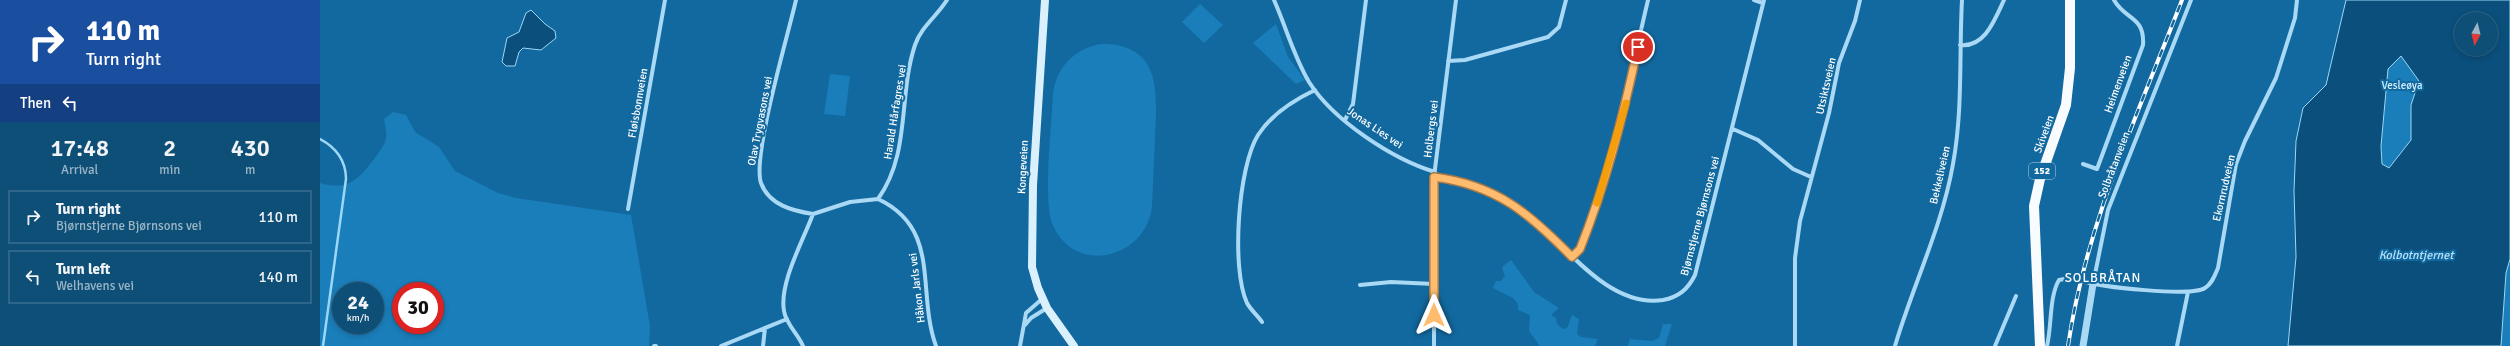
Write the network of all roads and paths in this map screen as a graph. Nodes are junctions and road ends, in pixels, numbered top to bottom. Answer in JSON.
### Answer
{"nodes":[{"id":1,"x":665,"y":0,"type":"edge"},
{"id":2,"x":796,"y":0,"type":"edge"},
{"id":3,"x":947,"y":0,"type":"edge"},
{"id":4,"x":1045,"y":0,"type":"edge"},
{"id":5,"x":1274,"y":0,"type":"edge"},
{"id":6,"x":1366,"y":0,"type":"edge"},
{"id":7,"x":1456,"y":0,"type":"edge"},
{"id":8,"x":1566,"y":0,"type":"edge"},
{"id":9,"x":1648,"y":0,"type":"edge"},
{"id":10,"x":1754,"y":0,"type":"edge"},
{"id":11,"x":1860,"y":0,"type":"edge"},
{"id":12,"x":1962,"y":0,"type":"edge"},
{"id":13,"x":2004,"y":0,"type":"edge"},
{"id":14,"x":2070,"y":0,"type":"edge"},
{"id":15,"x":2114,"y":0,"type":"edge"},
{"id":16,"x":2191,"y":0,"type":"edge"},
{"id":17,"x":2297,"y":0,"type":"edge"},
{"id":18,"x":1764,"y":2,"type":"edge"},
{"id":19,"x":1960,"y":46,"type":"junction"},
{"id":20,"x":1448,"y":60,"type":"junction"},
{"id":21,"x":1315,"y":90,"type":"junction"},
{"id":22,"x":1346,"y":120,"type":"junction"},
{"id":23,"x":1733,"y":129,"type":"junction"},
{"id":24,"x":2083,"y":164,"type":"dead end"},
{"id":25,"x":1435,"y":172,"type":"junction"},
{"id":26,"x":1434,"y":177,"type":"junction"},
{"id":27,"x":1811,"y":178,"type":"junction"},
{"id":28,"x":878,"y":199,"type":"junction"},
{"id":29,"x":628,"y":209,"type":"dead end"},
{"id":30,"x":813,"y":214,"type":"junction"},
{"id":31,"x":1572,"y":257,"type":"junction"},
{"id":32,"x":2070,"y":278,"type":"tunnel mouth"},
{"id":33,"x":2084,"y":281,"type":"tunnel mouth"},
{"id":34,"x":1434,"y":284,"type":"junction"},
{"id":35,"x":2092,"y":284,"type":"junction"},
{"id":36,"x":1360,"y":285,"type":"dead end"},
{"id":37,"x":2188,"y":292,"type":"junction"},
{"id":38,"x":2016,"y":296,"type":"dead end"},
{"id":39,"x":1042,"y":299,"type":"junction"},
{"id":40,"x":1047,"y":308,"type":"junction"},
{"id":41,"x":787,"y":319,"type":"junction"},
{"id":42,"x":1262,"y":322,"type":"dead end"},
{"id":43,"x":1025,"y":325,"type":"junction"},
{"id":44,"x":765,"y":328,"type":"junction"},
{"id":45,"x":721,"y":346,"type":"edge"},
{"id":46,"x":763,"y":346,"type":"edge"},
{"id":47,"x":804,"y":346,"type":"edge"},
{"id":48,"x":936,"y":346,"type":"edge"},
{"id":49,"x":1020,"y":346,"type":"edge"},
{"id":50,"x":1074,"y":346,"type":"edge"},
{"id":51,"x":1434,"y":346,"type":"edge"},
{"id":52,"x":1795,"y":346,"type":"edge"},
{"id":53,"x":1895,"y":346,"type":"edge"},
{"id":54,"x":1995,"y":346,"type":"edge"},
{"id":55,"x":2040,"y":346,"type":"edge"},
{"id":56,"x":2047,"y":346,"type":"edge"},
{"id":57,"x":2083,"y":346,"type":"edge"},
{"id":58,"x":2177,"y":346,"type":"edge"}],
"edges":[{"from":1,"to":29,"type":"street","name":"Fløisbonnveien"},
{"from":2,"to":30,"type":"street","name":"Olav Trygvasons vei"},
{"from":3,"to":28,"type":"street","name":"Harald Hårfagres vei"},
{"from":4,"to":39,"type":"main road","name":"Kongeveien"},
{"from":5,"to":21,"type":"street","name":"Jonas Lies vei"},
{"from":6,"to":22,"type":"street"},
{"from":7,"to":20,"type":"street","name":"Holbergs vei"},
{"from":8,"to":20,"type":"street"},
{"from":9,"to":31,"type":"street"},
{"from":10,"to":18,"type":"street"},
{"from":11,"to":27,"type":"street","name":"Utsiktsveien"},
{"from":12,"to":19,"type":"street","name":"Bekkeliveien"},
{"from":13,"to":19,"type":"street"},
{"from":14,"to":55,"type":"main road","name":"Skiveien","number":"152"},
{"from":15,"to":24,"type":"street","name":"Heimenveien"},
{"from":16,"to":35,"type":"street","name":"Solbråtanveien"},
{"from":17,"to":37,"type":"street","name":"Ekornrudveien"},
{"from":18,"to":23,"type":"street","name":"Bjørnstjerne Bjørnsons vei"},
{"from":19,"to":53,"type":"street","name":"Bekkeliveien"},
{"from":20,"to":25,"type":"street","name":"Holbergs vei"},
{"from":21,"to":22,"type":"street","name":"Jonas Lies vei"},
{"from":21,"to":42,"type":"street"},
{"from":22,"to":25,"type":"street","name":"Jonas Lies vei"},
{"from":23,"to":27,"type":"street"},
{"from":23,"to":31,"type":"street","name":"Bjørnstjerne Bjørnsons vei"},
{"from":25,"to":26,"type":"street","name":"Holbergs vei"},
{"from":26,"to":31,"type":"street","name":"Bjørnstjerne Bjørnsons vei"},
{"from":26,"to":34,"type":"street","name":"Holbergs vei"},
{"from":27,"to":52,"type":"street","name":"Utsiktsveien"},
{"from":28,"to":30,"type":"street"},
{"from":28,"to":48,"type":"street","name":"Håkon Jarls vei"},
{"from":30,"to":41,"type":"street"},
{"from":32,"to":56,"type":"street"},
{"from":33,"to":35,"type":"street"},
{"from":34,"to":36,"type":"street"},
{"from":34,"to":51,"type":"street","name":"Holbergs vei"},
{"from":35,"to":37,"type":"street"},
{"from":35,"to":57,"type":"street","name":"Solbråtanveien"},
{"from":37,"to":58,"type":"street"},
{"from":38,"to":54,"type":"street"},
{"from":39,"to":40,"type":"main road","name":"Kongeveien"},
{"from":39,"to":43,"type":"street"},
{"from":40,"to":43,"type":"street"},
{"from":40,"to":50,"type":"main road","name":"Kongeveien"},
{"from":41,"to":44,"type":"street"},
{"from":41,"to":47,"type":"street"},
{"from":43,"to":49,"type":"street"},
{"from":44,"to":45,"type":"street"},
{"from":44,"to":46,"type":"street"}]}
